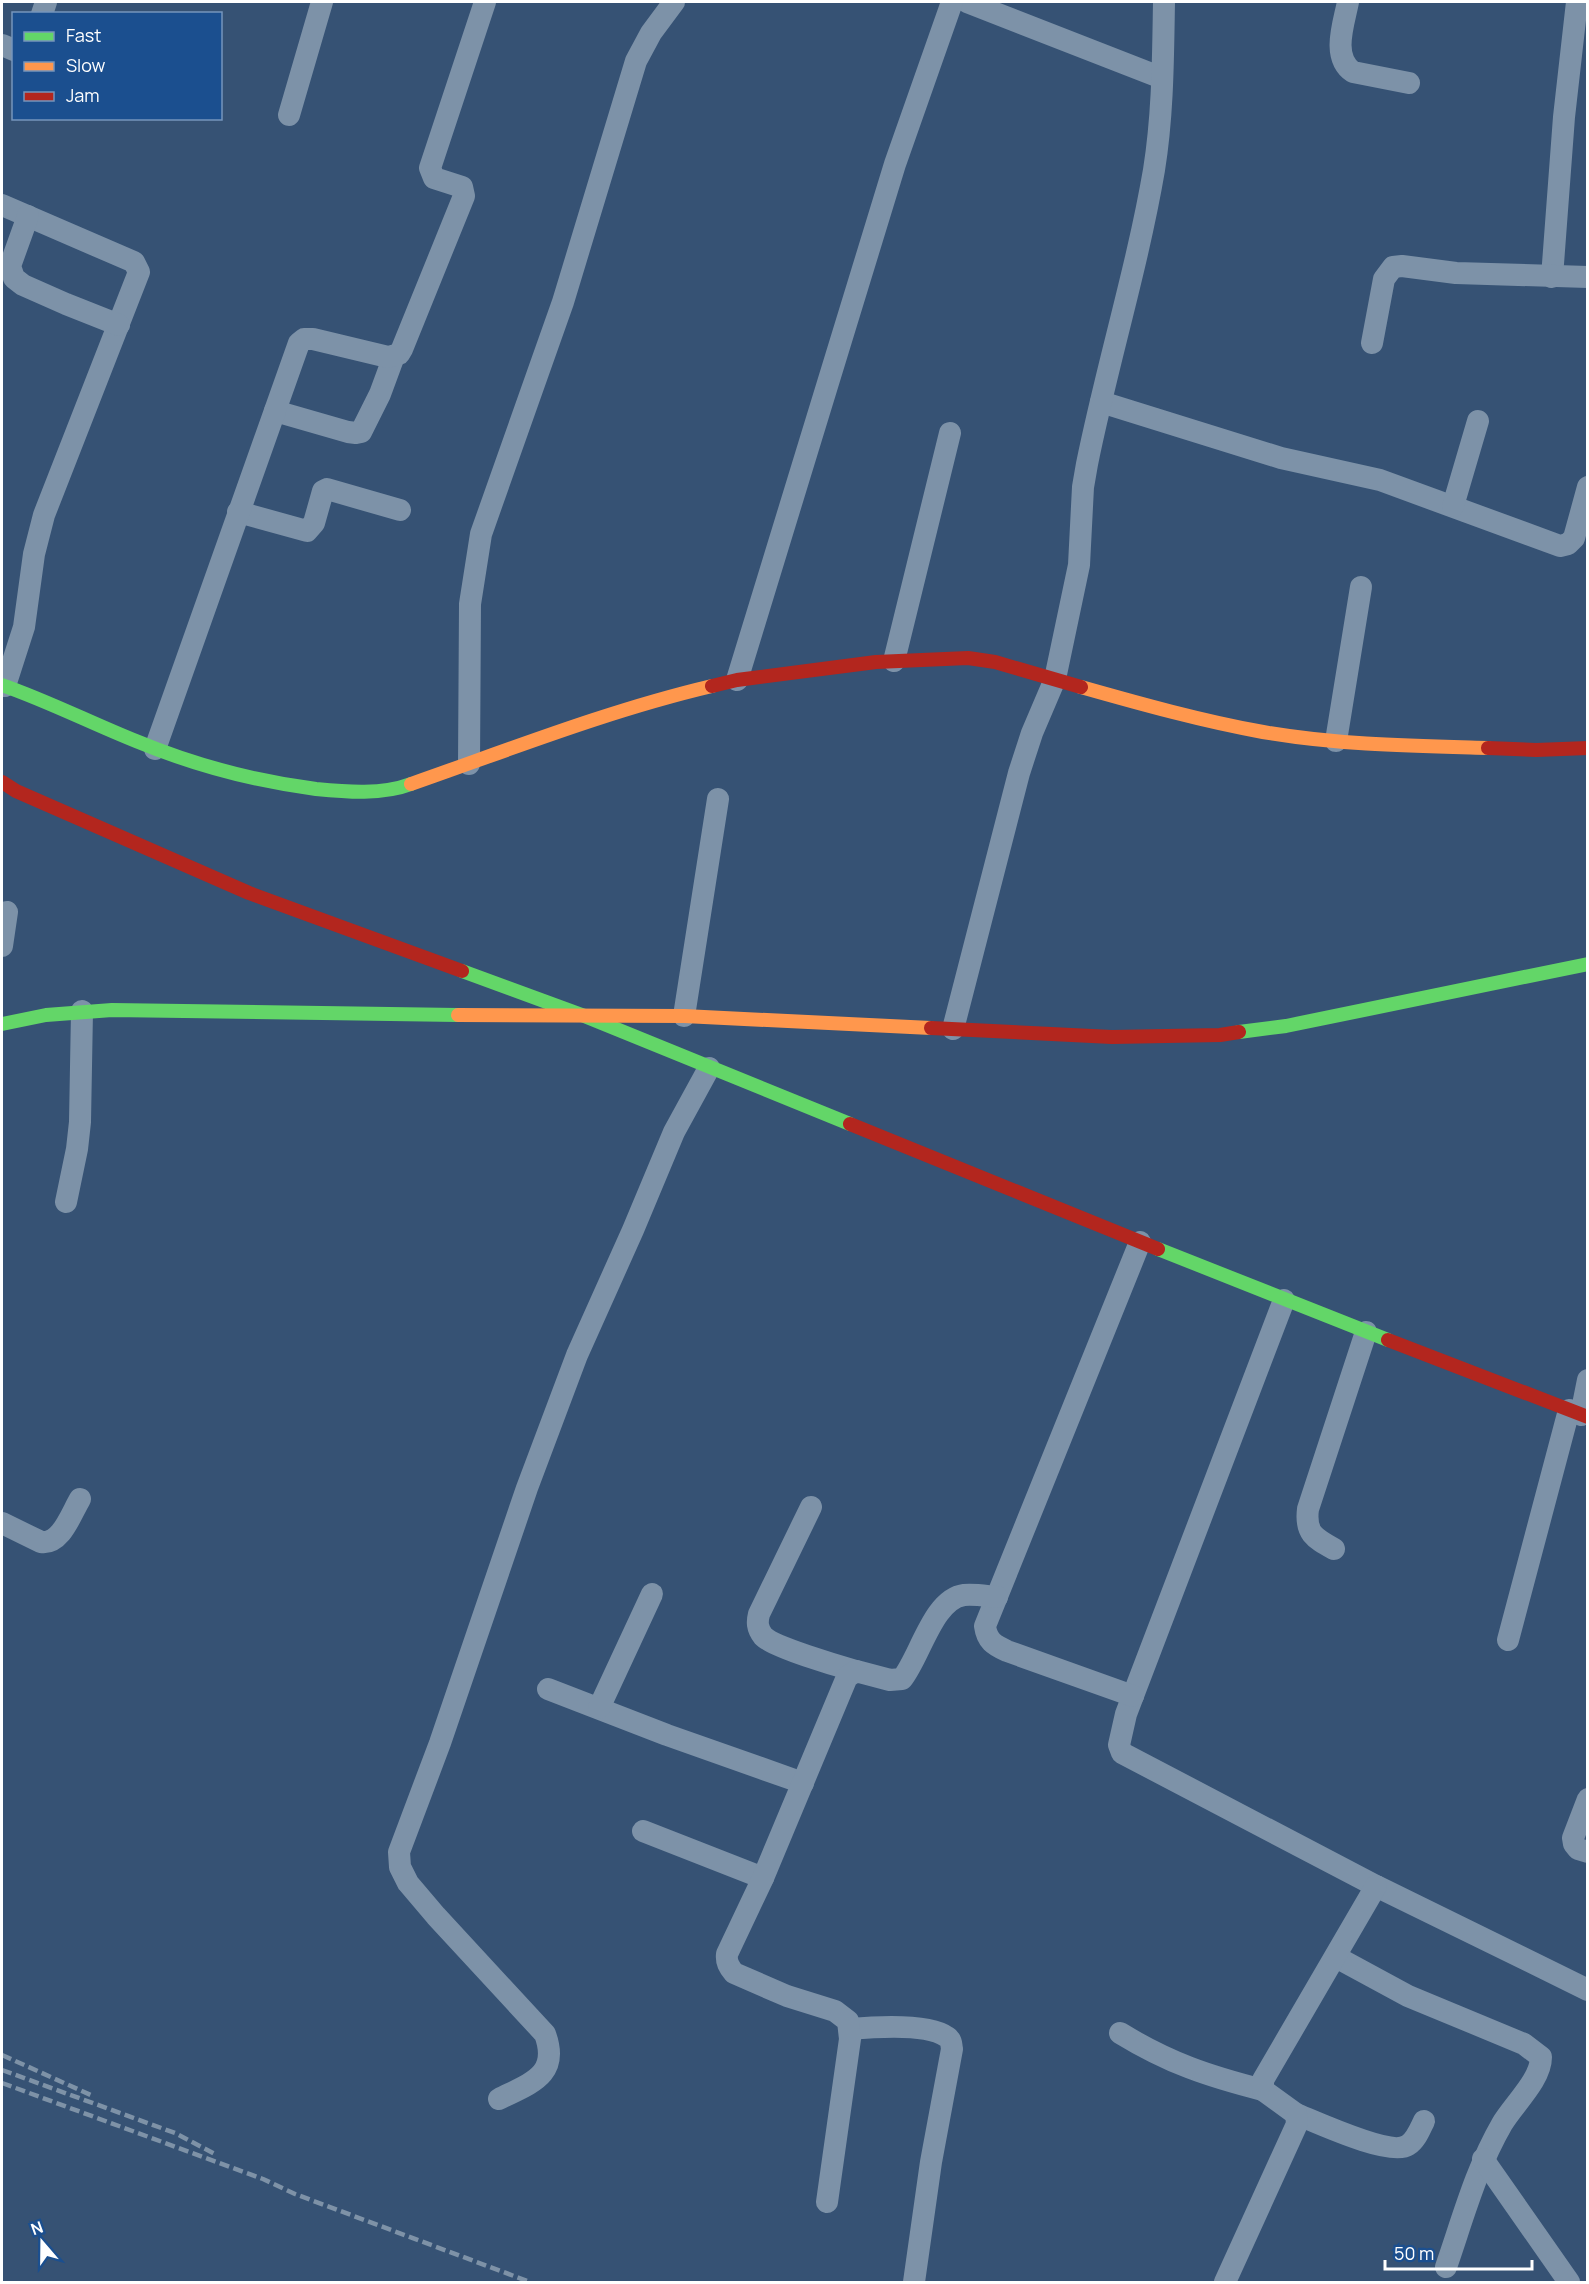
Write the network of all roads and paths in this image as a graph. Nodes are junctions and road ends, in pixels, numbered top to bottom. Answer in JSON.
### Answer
{"nodes":[{"id":1,"x":322,"y":2,"type":"edge"},
{"id":2,"x":485,"y":2,"type":"edge"},
{"id":3,"x":674,"y":2,"type":"edge"},
{"id":4,"x":952,"y":2,"type":"edge"},
{"id":5,"x":967,"y":2,"type":"edge"},
{"id":6,"x":1164,"y":2,"type":"edge"},
{"id":7,"x":1348,"y":2,"type":"edge"},
{"id":8,"x":1577,"y":2,"type":"edge"},
{"id":9,"x":1162,"y":78,"type":"junction"},
{"id":10,"x":1409,"y":83,"type":"dead end"},
{"id":11,"x":289,"y":114,"type":"dead end"},
{"id":12,"x":2,"y":205,"type":"edge"},
{"id":13,"x":28,"y":216,"type":"junction"},
{"id":14,"x":1552,"y":277,"type":"junction"},
{"id":15,"x":1587,"y":277,"type":"edge"},
{"id":16,"x":119,"y":325,"type":"junction"},
{"id":17,"x":1372,"y":343,"type":"dead end"},
{"id":18,"x":394,"y":356,"type":"junction"},
{"id":19,"x":1101,"y":402,"type":"junction"},
{"id":20,"x":275,"y":411,"type":"junction"},
{"id":21,"x":1478,"y":421,"type":"dead end"},
{"id":22,"x":950,"y":433,"type":"dead end"},
{"id":23,"x":1587,"y":487,"type":"edge"},
{"id":24,"x":1453,"y":506,"type":"junction"},
{"id":25,"x":400,"y":510,"type":"dead end"},
{"id":26,"x":238,"y":512,"type":"junction"},
{"id":27,"x":1361,"y":587,"type":"dead end"},
{"id":28,"x":894,"y":660,"type":"junction"},
{"id":29,"x":1055,"y":678,"type":"junction"},
{"id":30,"x":737,"y":680,"type":"junction"},
{"id":31,"x":3,"y":685,"type":"edge"},
{"id":32,"x":1336,"y":741,"type":"junction"},
{"id":33,"x":1587,"y":748,"type":"edge"},
{"id":34,"x":155,"y":749,"type":"junction"},
{"id":35,"x":469,"y":764,"type":"junction"},
{"id":36,"x":2,"y":782,"type":"edge"},
{"id":37,"x":718,"y":799,"type":"dead end"},
{"id":38,"x":7,"y":912,"type":"dead end"},
{"id":39,"x":2,"y":946,"type":"edge"},
{"id":40,"x":1587,"y":964,"type":"edge"},
{"id":41,"x":82,"y":1011,"type":"junction"},
{"id":42,"x":582,"y":1015,"type":"junction"},
{"id":43,"x":684,"y":1016,"type":"junction"},
{"id":44,"x":2,"y":1024,"type":"edge"},
{"id":45,"x":953,"y":1029,"type":"junction"},
{"id":46,"x":710,"y":1068,"type":"junction"},
{"id":47,"x":66,"y":1202,"type":"dead end"},
{"id":48,"x":1140,"y":1242,"type":"junction"},
{"id":49,"x":1284,"y":1300,"type":"junction"},
{"id":50,"x":1366,"y":1332,"type":"junction"},
{"id":51,"x":1587,"y":1380,"type":"edge"},
{"id":52,"x":1579,"y":1414,"type":"edge"},
{"id":53,"x":80,"y":1499,"type":"dead end"},
{"id":54,"x":811,"y":1507,"type":"dead end"},
{"id":55,"x":2,"y":1523,"type":"edge"},
{"id":56,"x":1334,"y":1549,"type":"dead end"},
{"id":57,"x":652,"y":1594,"type":"dead end"},
{"id":58,"x":997,"y":1597,"type":"junction"},
{"id":59,"x":1508,"y":1640,"type":"dead end"},
{"id":60,"x":856,"y":1671,"type":"junction"},
{"id":61,"x":548,"y":1689,"type":"dead end"},
{"id":62,"x":1133,"y":1696,"type":"junction"},
{"id":63,"x":599,"y":1708,"type":"junction"},
{"id":64,"x":803,"y":1782,"type":"junction"},
{"id":65,"x":1587,"y":1799,"type":"edge"},
{"id":66,"x":643,"y":1831,"type":"dead end"},
{"id":67,"x":1587,"y":1852,"type":"edge"},
{"id":68,"x":763,"y":1878,"type":"junction"},
{"id":69,"x":1376,"y":1886,"type":"junction"},
{"id":70,"x":1336,"y":1957,"type":"junction"},
{"id":71,"x":1587,"y":1990,"type":"edge"},
{"id":72,"x":850,"y":2028,"type":"junction"},
{"id":73,"x":1120,"y":2033,"type":"dead end"},
{"id":74,"x":1263,"y":2090,"type":"junction"},
{"id":75,"x":499,"y":2099,"type":"dead end"},
{"id":76,"x":1296,"y":2114,"type":"junction"},
{"id":77,"x":1424,"y":2121,"type":"dead end"},
{"id":78,"x":1483,"y":2158,"type":"junction"},
{"id":79,"x":827,"y":2202,"type":"dead end"},
{"id":80,"x":1446,"y":2267,"type":"dead end"},
{"id":81,"x":914,"y":2283,"type":"edge"},
{"id":82,"x":1226,"y":2283,"type":"edge"},
{"id":83,"x":1569,"y":2283,"type":"edge"}],
"edges":[{"from":1,"to":11,"type":"street"},
{"from":2,"to":18,"type":"street"},
{"from":3,"to":35,"type":"street"},
{"from":4,"to":30,"type":"street"},
{"from":5,"to":9,"type":"street"},
{"from":6,"to":9,"type":"street"},
{"from":7,"to":10,"type":"street"},
{"from":8,"to":14,"type":"street"},
{"from":9,"to":19,"type":"street"},
{"from":12,"to":13,"type":"street"},
{"from":13,"to":16,"type":"street"},
{"from":13,"to":16,"type":"street"},
{"from":14,"to":15,"type":"street"},
{"from":14,"to":17,"type":"street"},
{"from":16,"to":31,"type":"street"},
{"from":18,"to":20,"type":"street"},
{"from":18,"to":20,"type":"street"},
{"from":19,"to":24,"type":"street"},
{"from":19,"to":29,"type":"street"},
{"from":20,"to":26,"type":"street"},
{"from":21,"to":24,"type":"street"},
{"from":22,"to":28,"type":"street"},
{"from":23,"to":24,"type":"street"},
{"from":25,"to":26,"type":"street"},
{"from":26,"to":34,"type":"street"},
{"from":27,"to":32,"type":"street"},
{"from":28,"to":29,"type":"street"},
{"from":28,"to":30,"type":"street"},
{"from":29,"to":32,"type":"street"},
{"from":29,"to":45,"type":"street"},
{"from":30,"to":35,"type":"street"},
{"from":31,"to":34,"type":"street"},
{"from":32,"to":33,"type":"street"},
{"from":34,"to":35,"type":"street"},
{"from":36,"to":42,"type":"street"},
{"from":37,"to":43,"type":"street"},
{"from":38,"to":39,"type":"street"},
{"from":40,"to":45,"type":"street"},
{"from":41,"to":42,"type":"street"},
{"from":41,"to":44,"type":"street"},
{"from":41,"to":47,"type":"street"},
{"from":42,"to":43,"type":"street"},
{"from":42,"to":46,"type":"street"},
{"from":43,"to":45,"type":"street"},
{"from":46,"to":48,"type":"street"},
{"from":46,"to":75,"type":"street"},
{"from":48,"to":49,"type":"street"},
{"from":48,"to":58,"type":"street"},
{"from":49,"to":50,"type":"street"},
{"from":49,"to":62,"type":"street"},
{"from":50,"to":52,"type":"street"},
{"from":50,"to":56,"type":"street"},
{"from":51,"to":52,"type":"street"},
{"from":52,"to":59,"type":"street"},
{"from":53,"to":55,"type":"street"},
{"from":54,"to":60,"type":"street"},
{"from":57,"to":63,"type":"street"},
{"from":58,"to":60,"type":"street"},
{"from":58,"to":62,"type":"street"},
{"from":60,"to":64,"type":"street"},
{"from":61,"to":63,"type":"street"},
{"from":62,"to":69,"type":"street"},
{"from":63,"to":64,"type":"street"},
{"from":64,"to":68,"type":"street"},
{"from":65,"to":67,"type":"street"},
{"from":66,"to":68,"type":"street"},
{"from":68,"to":72,"type":"street"},
{"from":69,"to":70,"type":"street"},
{"from":69,"to":71,"type":"street"},
{"from":70,"to":74,"type":"street"},
{"from":70,"to":78,"type":"street"},
{"from":72,"to":79,"type":"street"},
{"from":72,"to":81,"type":"street"},
{"from":73,"to":74,"type":"street"},
{"from":74,"to":76,"type":"street"},
{"from":76,"to":77,"type":"street"},
{"from":76,"to":82,"type":"street"},
{"from":78,"to":80,"type":"street"},
{"from":78,"to":83,"type":"street"}]}
